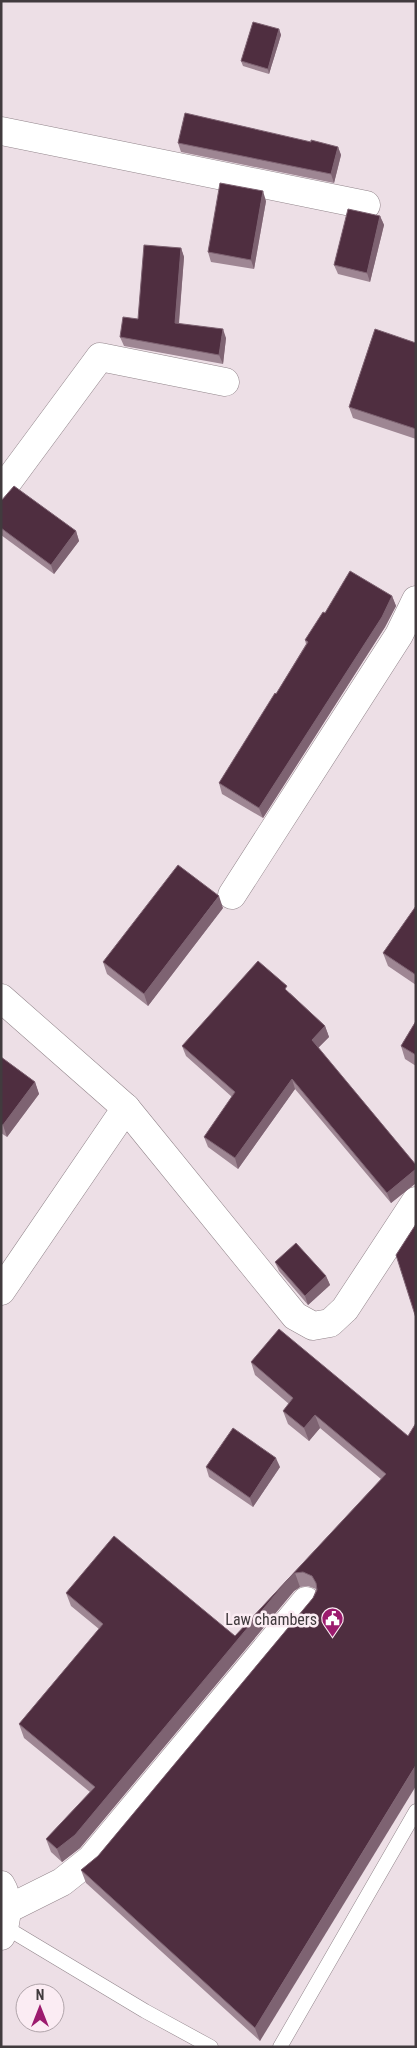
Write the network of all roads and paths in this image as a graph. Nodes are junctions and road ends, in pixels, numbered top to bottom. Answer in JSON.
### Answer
{"nodes":[{"id":1,"x":1,"y":131,"type":"edge"},
{"id":2,"x":366,"y":205,"type":"dead end"},
{"id":3,"x":225,"y":382,"type":"dead end"},
{"id":4,"x":1,"y":491,"type":"edge"},
{"id":5,"x":416,"y":600,"type":"edge"},
{"id":6,"x":232,"y":895,"type":"dead end"},
{"id":7,"x":1,"y":998,"type":"edge"},
{"id":8,"x":126,"y":1108,"type":"junction"},
{"id":9,"x":416,"y":1201,"type":"edge"},
{"id":10,"x":1,"y":1291,"type":"edge"},
{"id":11,"x":306,"y":1601,"type":"dead end"},
{"id":12,"x":416,"y":1811,"type":"edge"},
{"id":13,"x":3,"y":1914,"type":"edge"},
{"id":14,"x":211,"y":2047,"type":"edge"},
{"id":15,"x":280,"y":2047,"type":"edge"}],
"edges":[{"from":1,"to":2,"type":"street"},
{"from":3,"to":4,"type":"street"},
{"from":5,"to":6,"type":"street"},
{"from":7,"to":8,"type":"street"},
{"from":8,"to":9,"type":"street"},
{"from":8,"to":10,"type":"street"},
{"from":11,"to":13,"type":"street"},
{"from":12,"to":15,"type":"lane"},
{"from":13,"to":14,"type":"lane"}]}
